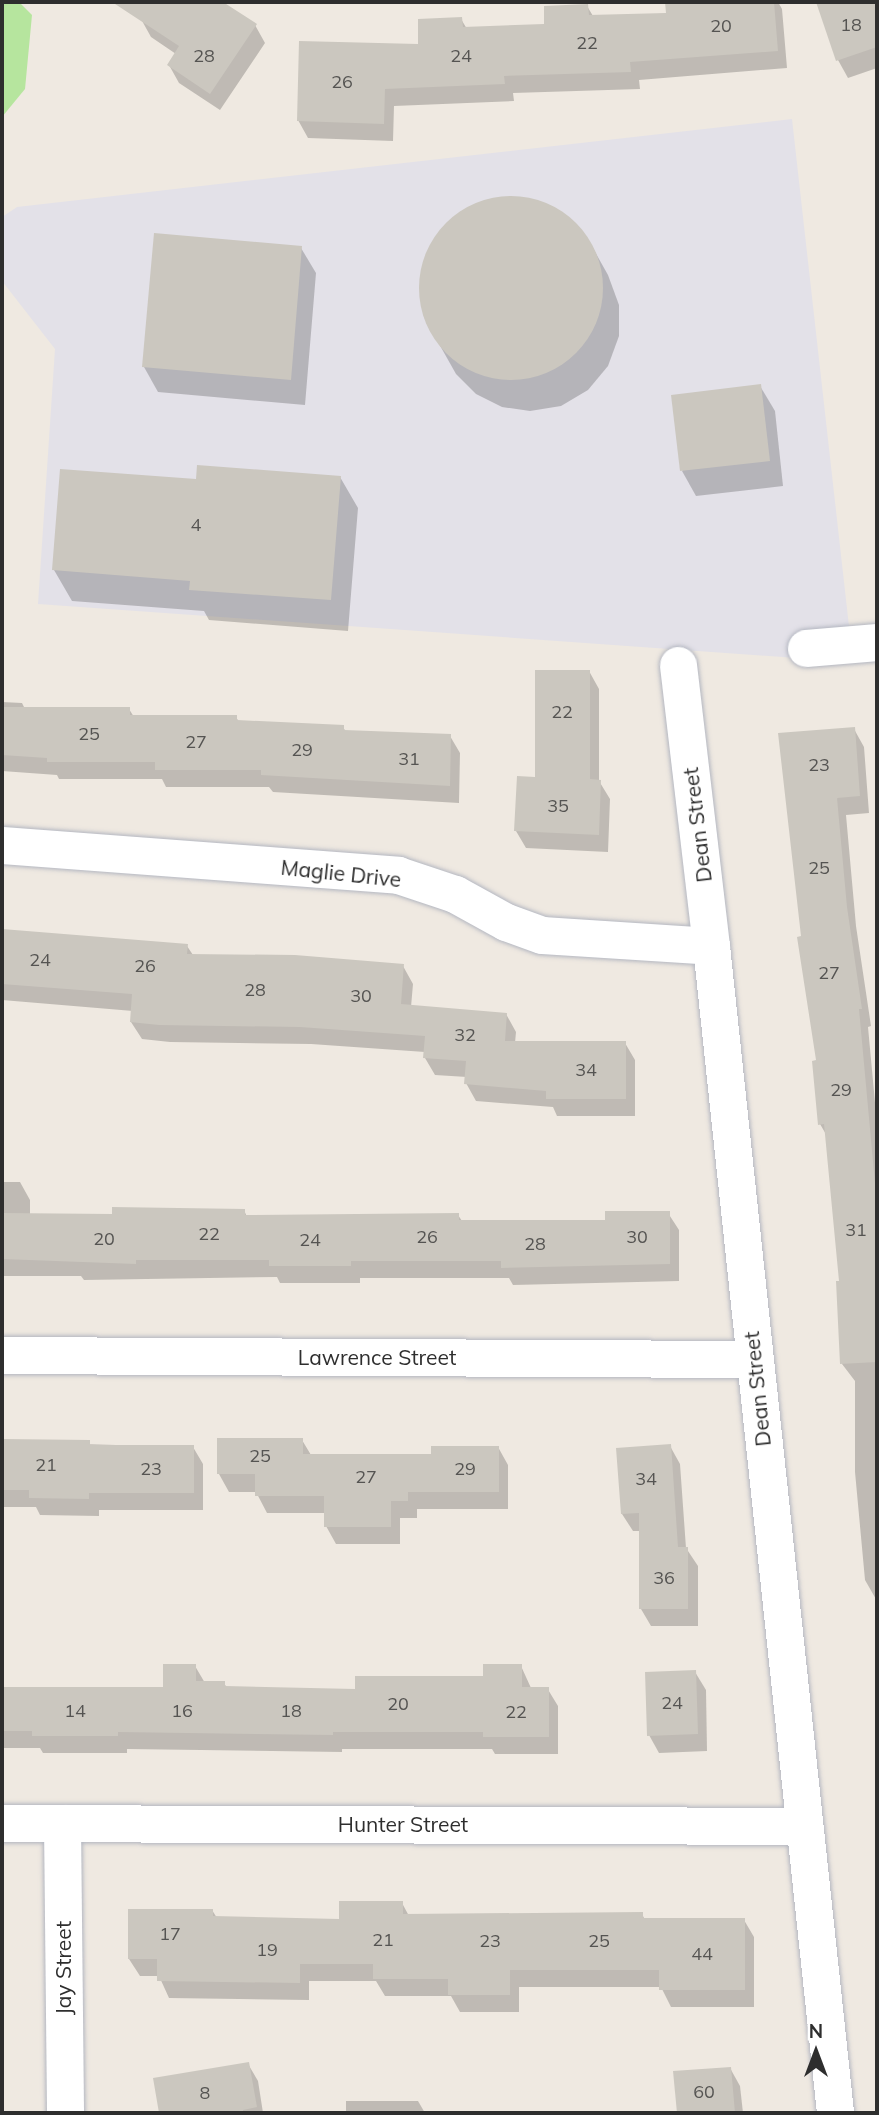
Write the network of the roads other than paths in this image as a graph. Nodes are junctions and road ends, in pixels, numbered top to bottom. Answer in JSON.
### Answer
{"nodes":[{"id":1,"x":877,"y":642,"type":"edge"},
{"id":2,"x":806,"y":648,"type":"dead end"},
{"id":3,"x":678,"y":665,"type":"dead end"},
{"id":4,"x":2,"y":845,"type":"edge"},
{"id":5,"x":711,"y":946,"type":"junction"},
{"id":6,"x":2,"y":1355,"type":"edge"},
{"id":7,"x":753,"y":1359,"type":"junction"},
{"id":8,"x":2,"y":1823,"type":"edge"},
{"id":9,"x":62,"y":1823,"type":"junction"},
{"id":10,"x":804,"y":1826,"type":"junction"},
{"id":11,"x":65,"y":2113,"type":"edge"},
{"id":12,"x":835,"y":2113,"type":"edge"}],
"edges":[{"from":1,"to":2,"type":"street"},
{"from":3,"to":5,"type":"street","name":"Dean Street"},
{"from":4,"to":5,"type":"street","name":"Maglie Drive"},
{"from":5,"to":7,"type":"street","name":"Dean Street"},
{"from":6,"to":7,"type":"street","name":"Lawrence Street"},
{"from":7,"to":10,"type":"street","name":"Dean Street"},
{"from":8,"to":9,"type":"street","name":"Hunter Street"},
{"from":9,"to":10,"type":"street","name":"Hunter Street"},
{"from":9,"to":11,"type":"street","name":"Jay Street"},
{"from":10,"to":12,"type":"street","name":"Dean Street"}]}
